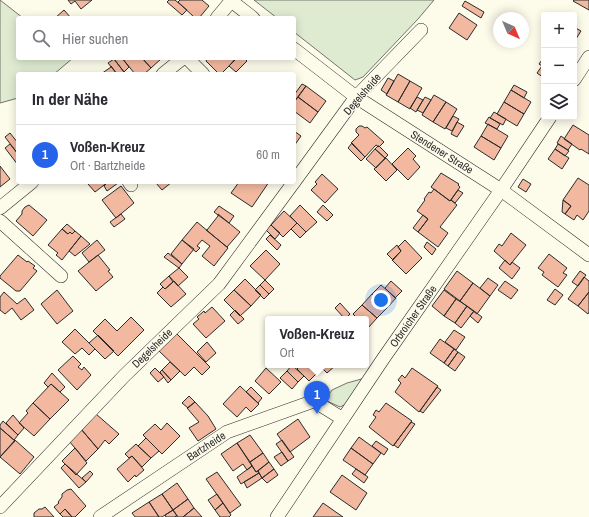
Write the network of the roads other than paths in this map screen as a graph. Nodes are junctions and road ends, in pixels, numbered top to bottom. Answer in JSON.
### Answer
{"nodes":[{"id":1,"x":231,"y":0,"type":"edge"},
{"id":2,"x":219,"y":16,"type":"edge"},
{"id":3,"x":251,"y":16,"type":"edge"},
{"id":4,"x":421,"y":30,"type":"dead end"},
{"id":5,"x":296,"y":51,"type":"edge"},
{"id":6,"x":589,"y":57,"type":"edge"},
{"id":7,"x":180,"y":60,"type":"edge"},
{"id":8,"x":189,"y":60,"type":"edge"},
{"id":9,"x":166,"y":72,"type":"edge"},
{"id":10,"x":201,"y":72,"type":"edge"},
{"id":11,"x":577,"y":75,"type":"edge"},
{"id":12,"x":356,"y":97,"type":"junction"},
{"id":13,"x":548,"y":120,"type":"edge"},
{"id":14,"x":296,"y":179,"type":"edge"},
{"id":15,"x":30,"y":184,"type":"edge"},
{"id":16,"x":293,"y":184,"type":"edge"},
{"id":17,"x":501,"y":190,"type":"junction"},
{"id":18,"x":0,"y":208,"type":"edge"},
{"id":19,"x":0,"y":221,"type":"edge"},
{"id":20,"x":589,"y":255,"type":"edge"},
{"id":21,"x":61,"y":276,"type":"dead end"},
{"id":22,"x":343,"y":419,"type":"junction"},
{"id":23,"x":0,"y":507,"type":"edge"},
{"id":24,"x":100,"y":517,"type":"edge"},
{"id":25,"x":277,"y":517,"type":"edge"}],
"edges":[{"from":1,"to":2,"type":"street"},
{"from":1,"to":3,"type":"street"},
{"from":4,"to":12,"type":"street","name":"Degelsheide"},
{"from":5,"to":12,"type":"street","name":"Stendener Straße"},
{"from":6,"to":11,"type":"street"},
{"from":7,"to":9,"type":"street"},
{"from":8,"to":10,"type":"street"},
{"from":12,"to":14,"type":"street","name":"Degelsheide"},
{"from":12,"to":17,"type":"street","name":"Stendener Straße"},
{"from":13,"to":17,"type":"street","name":"Orbroicher Straße"},
{"from":15,"to":18,"type":"street"},
{"from":16,"to":23,"type":"street","name":"Degelsheide"},
{"from":17,"to":20,"type":"street","name":"Stendener Straße"},
{"from":17,"to":22,"type":"street","name":"Orbroicher Straße"},
{"from":19,"to":21,"type":"street"},
{"from":22,"to":24,"type":"street","name":"Bartzheide"},
{"from":22,"to":25,"type":"street","name":"Orbroicher Straße"}]}
